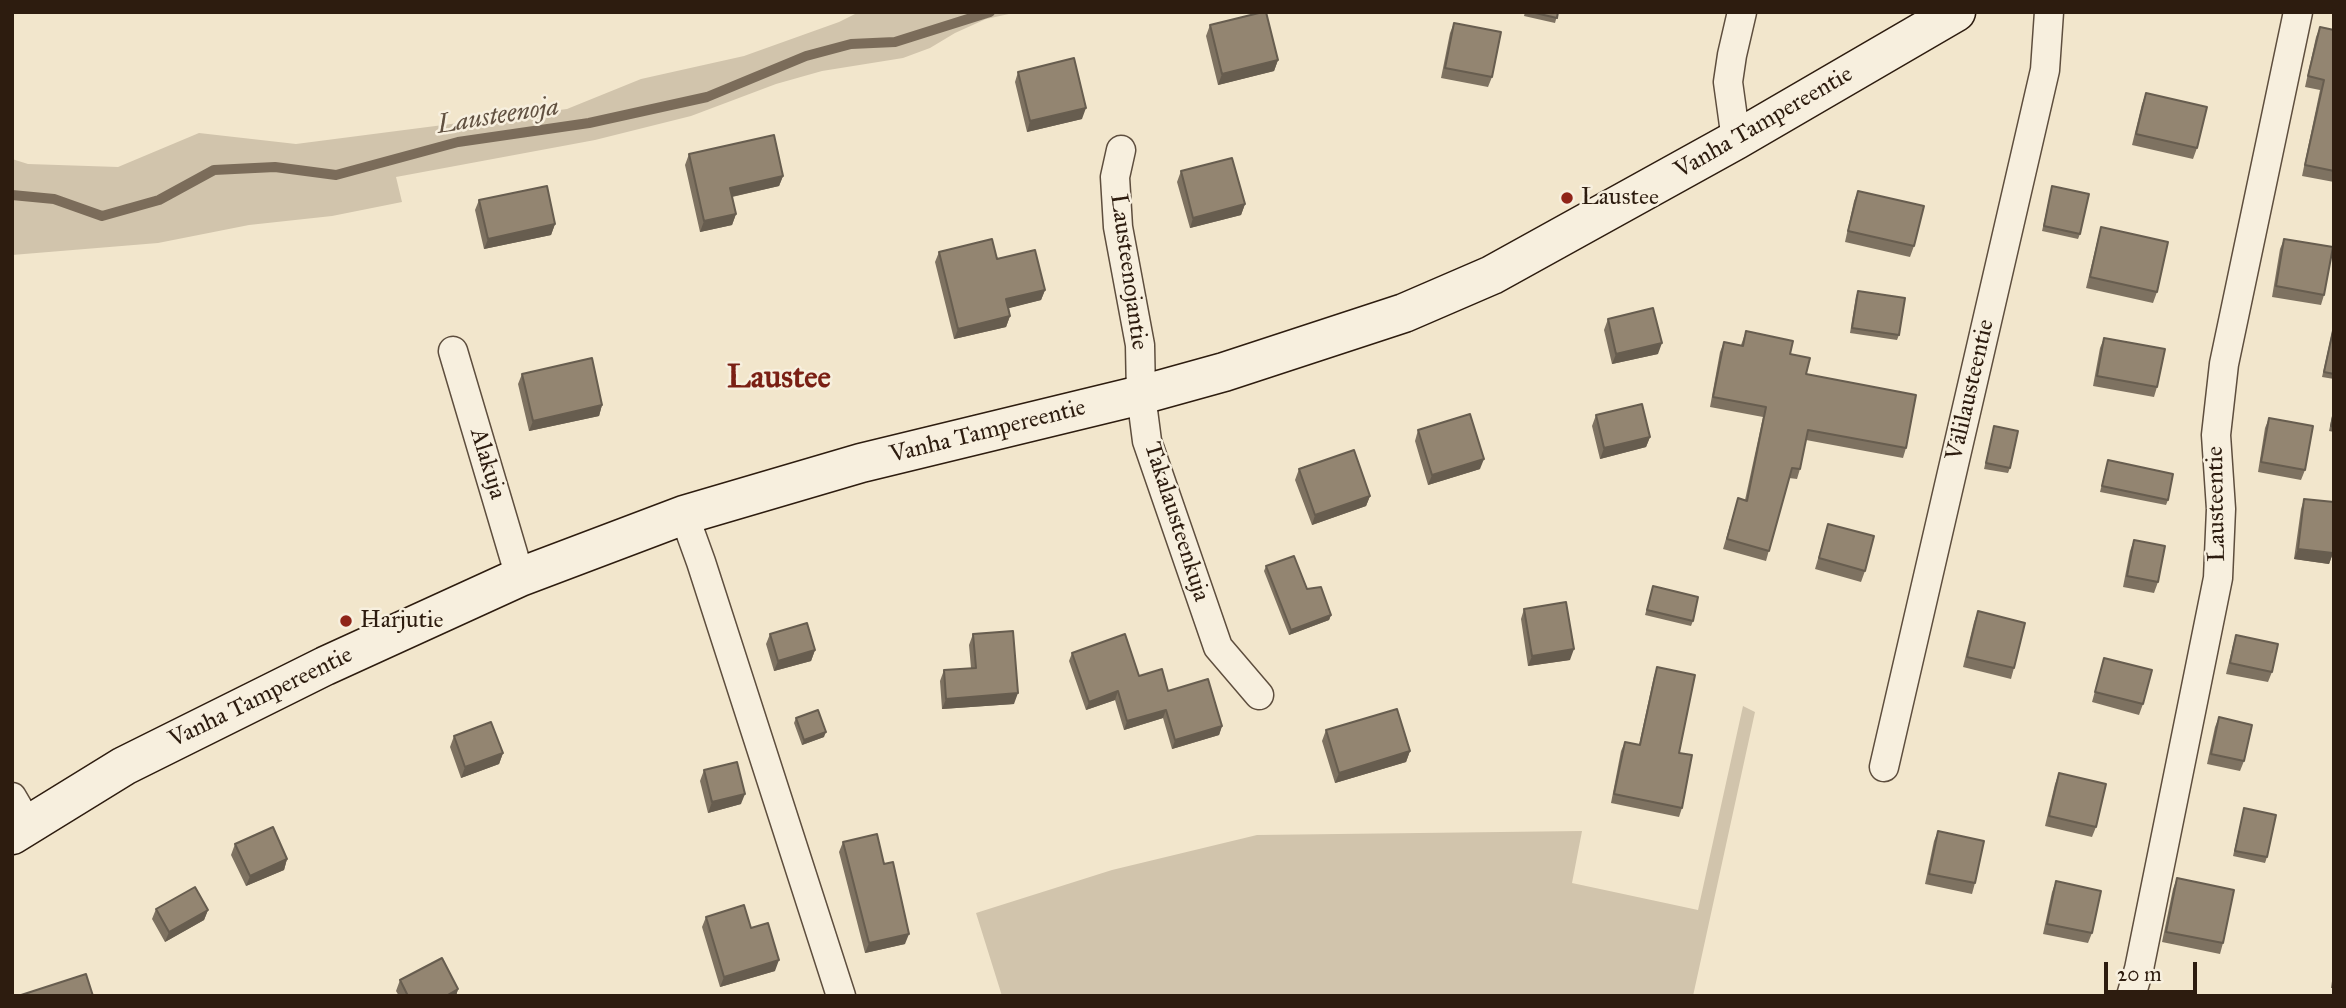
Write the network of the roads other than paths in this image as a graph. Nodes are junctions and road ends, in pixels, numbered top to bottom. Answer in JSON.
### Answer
{"nodes":[{"id":1,"x":1742,"y":12,"type":"edge"},
{"id":2,"x":1956,"y":12,"type":"edge"},
{"id":3,"x":2049,"y":12,"type":"edge"},
{"id":4,"x":2298,"y":12,"type":"edge"},
{"id":5,"x":1736,"y":140,"type":"junction"},
{"id":6,"x":1121,"y":150,"type":"dead end"},
{"id":7,"x":453,"y":351,"type":"dead end"},
{"id":8,"x":1141,"y":395,"type":"junction"},
{"id":9,"x":684,"y":515,"type":"junction"},
{"id":10,"x":520,"y":577,"type":"junction"},
{"id":11,"x":1259,"y":695,"type":"dead end"},
{"id":12,"x":1884,"y":767,"type":"dead end"},
{"id":13,"x":18,"y":820,"type":"edge"},
{"id":14,"x":841,"y":996,"type":"edge"},
{"id":15,"x":2131,"y":996,"type":"edge"}],
"edges":[{"from":1,"to":5,"type":"street"},
{"from":2,"to":5,"type":"main road","name":"Vanha Tampereentie"},
{"from":3,"to":12,"type":"street","name":"Välilausteentie"},
{"from":4,"to":15,"type":"street","name":"Lausteentie"},
{"from":5,"to":8,"type":"main road","name":"Vanha Tampereentie"},
{"from":6,"to":8,"type":"street","name":"Lausteenojantie"},
{"from":7,"to":10,"type":"street","name":"Alakuja"},
{"from":8,"to":9,"type":"main road","name":"Vanha Tampereentie"},
{"from":8,"to":11,"type":"street","name":"Takalausteenkuja"},
{"from":9,"to":10,"type":"main road","name":"Vanha Tampereentie"},
{"from":9,"to":14,"type":"street"},
{"from":10,"to":13,"type":"main road","name":"Vanha Tampereentie"}]}
